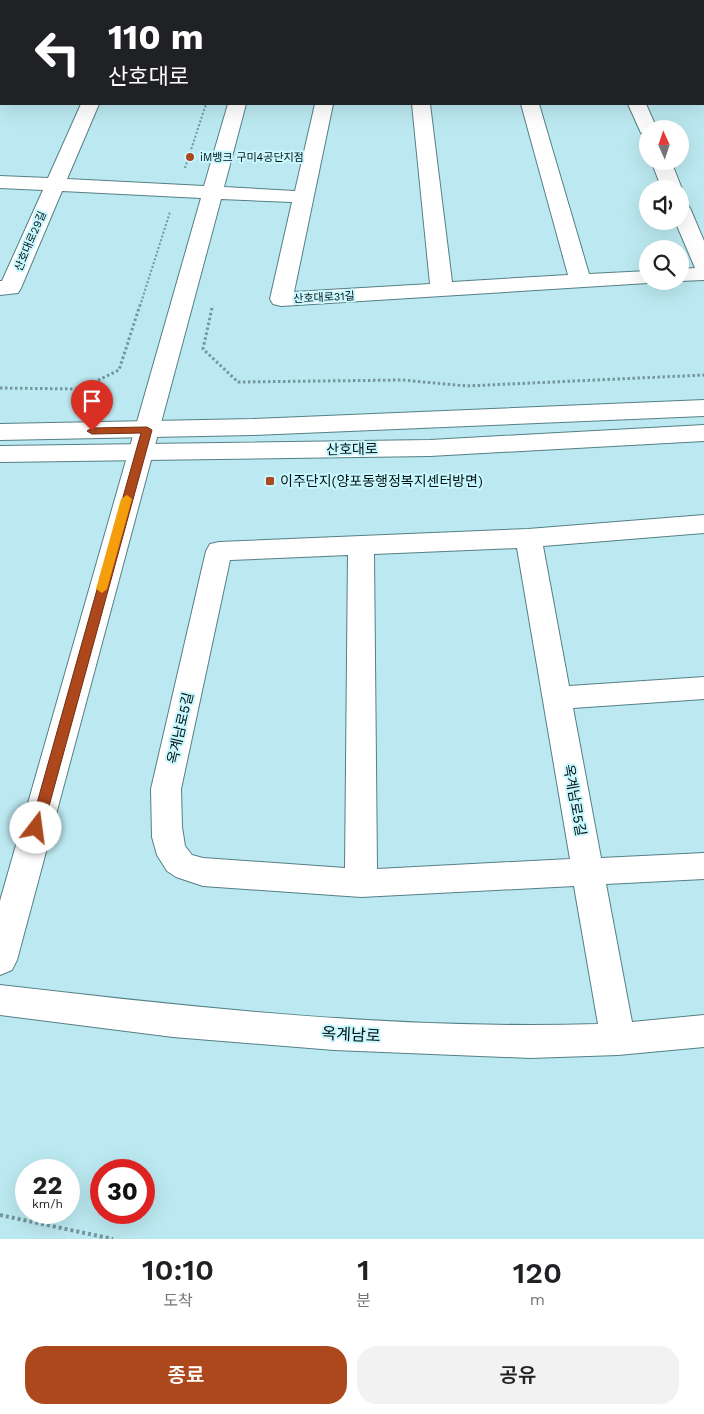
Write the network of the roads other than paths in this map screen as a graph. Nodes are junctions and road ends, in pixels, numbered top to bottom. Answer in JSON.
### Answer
{"nodes":[{"id":1,"x":90,"y":105,"type":"edge"},
{"id":2,"x":237,"y":105,"type":"edge"},
{"id":3,"x":324,"y":105,"type":"edge"},
{"id":4,"x":421,"y":105,"type":"edge"},
{"id":5,"x":530,"y":105,"type":"edge"},
{"id":6,"x":637,"y":105,"type":"edge"},
{"id":7,"x":644,"y":120,"type":"edge"},
{"id":8,"x":0,"y":182,"type":"edge"},
{"id":9,"x":55,"y":185,"type":"junction"},
{"id":10,"x":213,"y":192,"type":"junction"},
{"id":11,"x":304,"y":197,"type":"junction"},
{"id":12,"x":689,"y":230,"type":"edge"},
{"id":13,"x":704,"y":266,"type":"edge"},
{"id":14,"x":704,"y":274,"type":"edge"},
{"id":15,"x":689,"y":275,"type":"edge"},
{"id":16,"x":639,"y":278,"type":"edge"},
{"id":17,"x":580,"y":281,"type":"junction"},
{"id":18,"x":0,"y":288,"type":"edge"},
{"id":19,"x":442,"y":290,"type":"junction"},
{"id":20,"x":704,"y":408,"type":"edge"},
{"id":21,"x":0,"y":432,"type":"edge"},
{"id":22,"x":704,"y":433,"type":"edge"},
{"id":23,"x":143,"y":440,"type":"junction"},
{"id":24,"x":0,"y":454,"type":"edge"},
{"id":25,"x":0,"y":464,"type":"edge"},
{"id":26,"x":704,"y":524,"type":"edge"},
{"id":27,"x":528,"y":538,"type":"junction"},
{"id":28,"x":361,"y":545,"type":"junction"},
{"id":29,"x":704,"y":688,"type":"edge"},
{"id":30,"x":556,"y":698,"type":"junction"},
{"id":31,"x":704,"y":866,"type":"edge"},
{"id":32,"x":588,"y":872,"type":"junction"},
{"id":33,"x":361,"y":883,"type":"junction"},
{"id":34,"x":0,"y":960,"type":"edge"},
{"id":35,"x":0,"y":1000,"type":"edge"},
{"id":36,"x":704,"y":1031,"type":"edge"},
{"id":37,"x":618,"y":1039,"type":"junction"}],
"edges":[{"from":1,"to":9,"type":"street","name":"산호대로29길"},
{"from":2,"to":10,"type":"street"},
{"from":3,"to":11,"type":"street","name":"산호대로31길"},
{"from":4,"to":19,"type":"street"},
{"from":5,"to":17,"type":"street"},
{"from":6,"to":7,"type":"street"},
{"from":8,"to":9,"type":"street"},
{"from":9,"to":10,"type":"street"},
{"from":9,"to":18,"type":"street","name":"산호대로29길"},
{"from":10,"to":11,"type":"street"},
{"from":10,"to":23,"type":"street"},
{"from":11,"to":19,"type":"street","name":"산호대로31길"},
{"from":12,"to":13,"type":"street"},
{"from":14,"to":15,"type":"street"},
{"from":16,"to":17,"type":"street","name":"산호대로31길"},
{"from":17,"to":19,"type":"street","name":"산호대로31길"},
{"from":20,"to":23,"type":"street","name":"산호대로"},
{"from":21,"to":23,"type":"street","name":"산호대로"},
{"from":22,"to":23,"type":"street","name":"산호대로"},
{"from":23,"to":24,"type":"street","name":"산호대로"},
{"from":23,"to":25,"type":"street"},
{"from":23,"to":34,"type":"street"},
{"from":26,"to":27,"type":"street","name":"옥계남로5길"},
{"from":27,"to":28,"type":"street","name":"옥계남로5길"},
{"from":27,"to":30,"type":"street","name":"옥계남로5길"},
{"from":28,"to":33,"type":"street"},
{"from":28,"to":33,"type":"street","name":"옥계남로5길"},
{"from":29,"to":30,"type":"street"},
{"from":30,"to":32,"type":"street","name":"옥계남로5길"},
{"from":31,"to":32,"type":"street","name":"옥계남로5길"},
{"from":32,"to":33,"type":"street","name":"옥계남로5길"},
{"from":32,"to":37,"type":"street","name":"옥계남로5길"},
{"from":35,"to":37,"type":"street","name":"옥계남로"},
{"from":36,"to":37,"type":"street","name":"옥계남로"}]}
